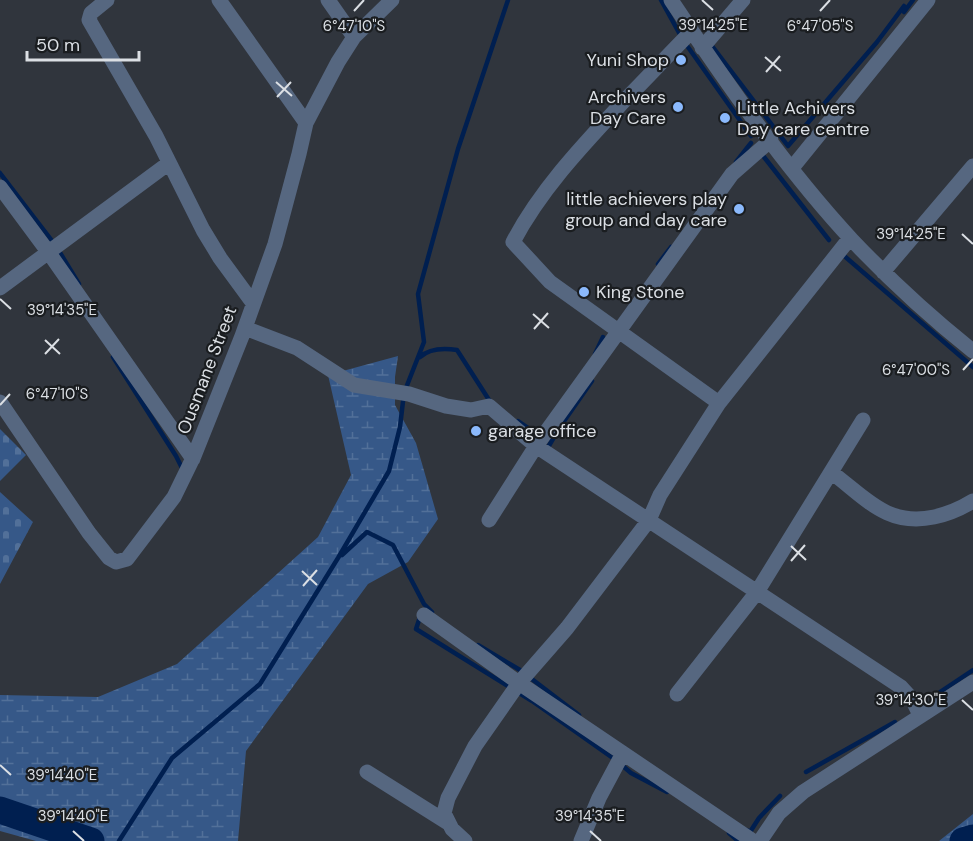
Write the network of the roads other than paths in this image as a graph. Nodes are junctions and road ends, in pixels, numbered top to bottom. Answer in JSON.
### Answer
{"nodes":[{"id":1,"x":107,"y":0,"type":"edge"},
{"id":2,"x":219,"y":0,"type":"edge"},
{"id":3,"x":328,"y":0,"type":"edge"},
{"id":4,"x":392,"y":0,"type":"edge"},
{"id":5,"x":671,"y":0,"type":"edge"},
{"id":6,"x":743,"y":0,"type":"edge"},
{"id":7,"x":928,"y":0,"type":"edge"},
{"id":8,"x":692,"y":31,"type":"junction"},
{"id":9,"x":354,"y":37,"type":"junction"},
{"id":10,"x":702,"y":48,"type":"junction"},
{"id":11,"x":306,"y":123,"type":"junction"},
{"id":12,"x":771,"y":140,"type":"junction"},
{"id":13,"x":169,"y":163,"type":"junction"},
{"id":14,"x":973,"y":166,"type":"edge"},
{"id":15,"x":792,"y":168,"type":"junction"},
{"id":16,"x":0,"y":187,"type":"edge"},
{"id":17,"x":850,"y":238,"type":"junction"},
{"id":18,"x":49,"y":252,"type":"junction"},
{"id":19,"x":883,"y":272,"type":"junction"},
{"id":20,"x":0,"y":288,"type":"edge"},
{"id":21,"x":254,"y":303,"type":"junction"},
{"id":22,"x":245,"y":328,"type":"junction"},
{"id":23,"x":618,"y":332,"type":"junction"},
{"id":24,"x":973,"y":351,"type":"edge"},
{"id":25,"x":0,"y":402,"type":"edge"},
{"id":26,"x":719,"y":403,"type":"junction"},
{"id":27,"x":863,"y":420,"type":"dead end"},
{"id":28,"x":536,"y":446,"type":"junction"},
{"id":29,"x":193,"y":459,"type":"junction"},
{"id":30,"x":831,"y":472,"type":"junction"},
{"id":31,"x":973,"y":501,"type":"edge"},
{"id":32,"x":489,"y":520,"type":"dead end"},
{"id":33,"x":649,"y":520,"type":"junction"},
{"id":34,"x":757,"y":592,"type":"junction"},
{"id":35,"x":424,"y":615,"type":"dead end"},
{"id":36,"x":973,"y":682,"type":"edge"},
{"id":37,"x":519,"y":683,"type":"junction"},
{"id":38,"x":677,"y":694,"type":"dead end"},
{"id":39,"x":920,"y":715,"type":"junction"},
{"id":40,"x":623,"y":753,"type":"junction"},
{"id":41,"x":367,"y":772,"type":"dead end"},
{"id":42,"x":448,"y":823,"type":"junction"},
{"id":43,"x":465,"y":841,"type":"edge"},
{"id":44,"x":581,"y":841,"type":"edge"},
{"id":45,"x":753,"y":841,"type":"edge"},
{"id":46,"x":760,"y":841,"type":"edge"}],
"edges":[{"from":1,"to":13,"type":"street"},
{"from":2,"to":11,"type":"street"},
{"from":3,"to":9,"type":"street"},
{"from":4,"to":9,"type":"street","name":"Ousmane Street"},
{"from":5,"to":8,"type":"street"},
{"from":6,"to":10,"type":"street"},
{"from":7,"to":15,"type":"street"},
{"from":8,"to":10,"type":"street"},
{"from":8,"to":23,"type":"street"},
{"from":9,"to":11,"type":"street","name":"Ousmane Street"},
{"from":10,"to":12,"type":"street"},
{"from":11,"to":21,"type":"street","name":"Ousmane Street"},
{"from":12,"to":15,"type":"street"},
{"from":12,"to":23,"type":"street"},
{"from":13,"to":18,"type":"street"},
{"from":13,"to":21,"type":"street"},
{"from":14,"to":19,"type":"street"},
{"from":15,"to":17,"type":"street"},
{"from":16,"to":18,"type":"street"},
{"from":17,"to":19,"type":"street"},
{"from":17,"to":26,"type":"street"},
{"from":18,"to":20,"type":"street"},
{"from":18,"to":29,"type":"street"},
{"from":19,"to":24,"type":"street"},
{"from":21,"to":22,"type":"street","name":"Ousmane Street"},
{"from":22,"to":28,"type":"street"},
{"from":22,"to":29,"type":"street","name":"Ousmane Street"},
{"from":23,"to":26,"type":"street"},
{"from":23,"to":28,"type":"street"},
{"from":25,"to":29,"type":"street","name":"Ousmane Street"},
{"from":26,"to":33,"type":"street"},
{"from":27,"to":30,"type":"street"},
{"from":28,"to":32,"type":"street"},
{"from":28,"to":33,"type":"street"},
{"from":30,"to":31,"type":"street"},
{"from":30,"to":34,"type":"street"},
{"from":33,"to":34,"type":"street"},
{"from":33,"to":37,"type":"street"},
{"from":34,"to":38,"type":"street"},
{"from":34,"to":39,"type":"street"},
{"from":35,"to":37,"type":"street"},
{"from":36,"to":39,"type":"street"},
{"from":37,"to":40,"type":"street"},
{"from":37,"to":42,"type":"street"},
{"from":39,"to":46,"type":"street"},
{"from":40,"to":44,"type":"street"},
{"from":40,"to":45,"type":"street"},
{"from":41,"to":42,"type":"street"},
{"from":42,"to":43,"type":"street"}]}
